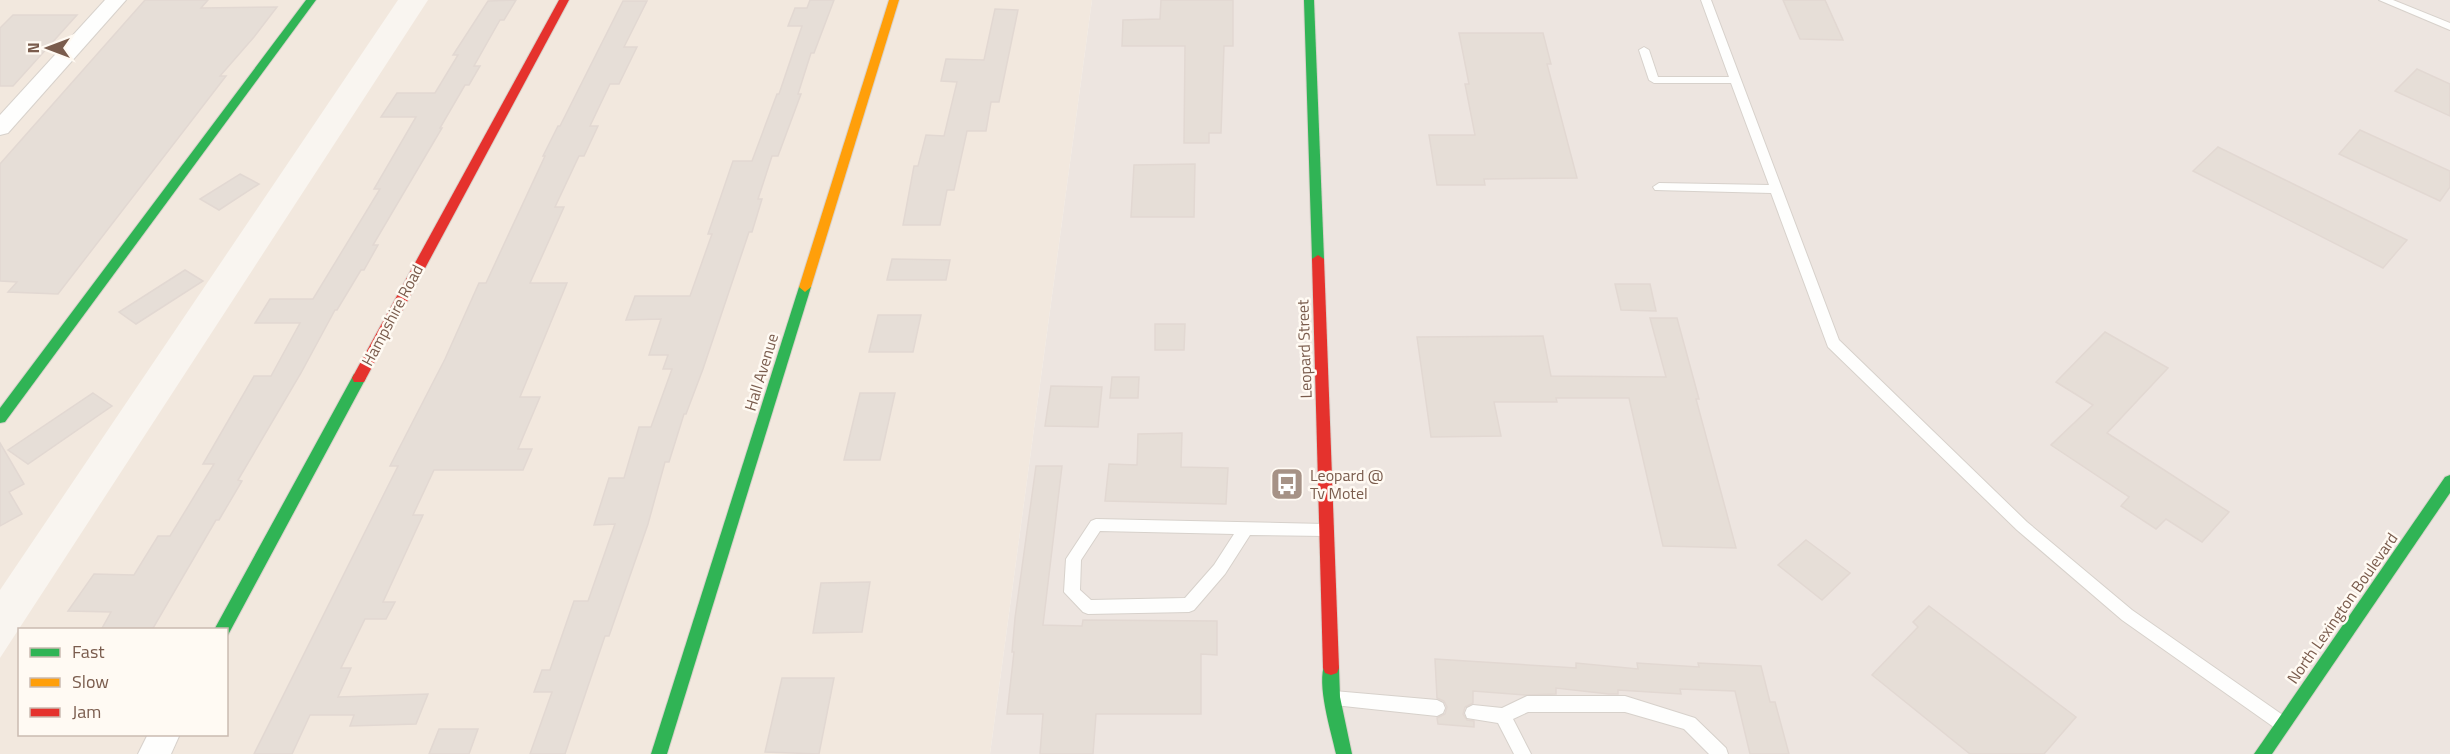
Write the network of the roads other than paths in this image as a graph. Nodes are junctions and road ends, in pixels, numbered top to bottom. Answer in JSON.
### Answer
{"nodes":[{"id":1,"x":116,"y":0,"type":"edge"},
{"id":2,"x":311,"y":0,"type":"edge"},
{"id":3,"x":564,"y":0,"type":"edge"},
{"id":4,"x":894,"y":0,"type":"edge"},
{"id":5,"x":1309,"y":0,"type":"edge"},
{"id":6,"x":1706,"y":0,"type":"edge"},
{"id":7,"x":2384,"y":0,"type":"edge"},
{"id":8,"x":2450,"y":27,"type":"edge"},
{"id":9,"x":1644,"y":50,"type":"dead end"},
{"id":10,"x":1736,"y":80,"type":"junction"},
{"id":11,"x":0,"y":128,"type":"edge"},
{"id":12,"x":1659,"y":187,"type":"dead end"},
{"id":13,"x":1776,"y":189,"type":"junction"},
{"id":14,"x":0,"y":418,"type":"edge"},
{"id":15,"x":2450,"y":481,"type":"edge"},
{"id":16,"x":1245,"y":529,"type":"junction"},
{"id":17,"x":1327,"y":530,"type":"junction"},
{"id":18,"x":223,"y":628,"type":"edge"},
{"id":19,"x":1332,"y":697,"type":"junction"},
{"id":20,"x":1437,"y":708,"type":"dead end"},
{"id":21,"x":1473,"y":713,"type":"dead end"},
{"id":22,"x":1503,"y":716,"type":"junction"},
{"id":23,"x":2283,"y":724,"type":"junction"},
{"id":24,"x":1326,"y":731,"type":"dead end"},
{"id":25,"x":164,"y":736,"type":"edge"},
{"id":26,"x":154,"y":754,"type":"edge"},
{"id":27,"x":659,"y":754,"type":"edge"},
{"id":28,"x":1344,"y":754,"type":"edge"},
{"id":29,"x":1523,"y":754,"type":"edge"},
{"id":30,"x":1720,"y":754,"type":"edge"},
{"id":31,"x":2262,"y":754,"type":"edge"}],
"edges":[{"from":1,"to":11,"type":"street"},
{"from":2,"to":14,"type":"street"},
{"from":3,"to":18,"type":"street","name":"Hampshire Road"},
{"from":4,"to":27,"type":"street","name":"Hall Avenue"},
{"from":5,"to":17,"type":"street","name":"Leopard Street"},
{"from":6,"to":10,"type":"lane"},
{"from":7,"to":8,"type":"lane"},
{"from":9,"to":10,"type":"lane"},
{"from":10,"to":13,"type":"lane"},
{"from":12,"to":13,"type":"lane"},
{"from":13,"to":23,"type":"lane"},
{"from":15,"to":23,"type":"street","name":"North Lexington Boulevard"},
{"from":16,"to":16,"type":"lane"},
{"from":16,"to":17,"type":"lane"},
{"from":17,"to":19,"type":"street","name":"Leopard Street"},
{"from":19,"to":20,"type":"lane"},
{"from":19,"to":24,"type":"street","name":"Leopard Street"},
{"from":19,"to":28,"type":"street","name":"Leopard Street"},
{"from":21,"to":22,"type":"lane"},
{"from":22,"to":29,"type":"lane"},
{"from":22,"to":30,"type":"lane"},
{"from":23,"to":31,"type":"street","name":"North Lexington Boulevard"},
{"from":25,"to":26,"type":"street"}]}
